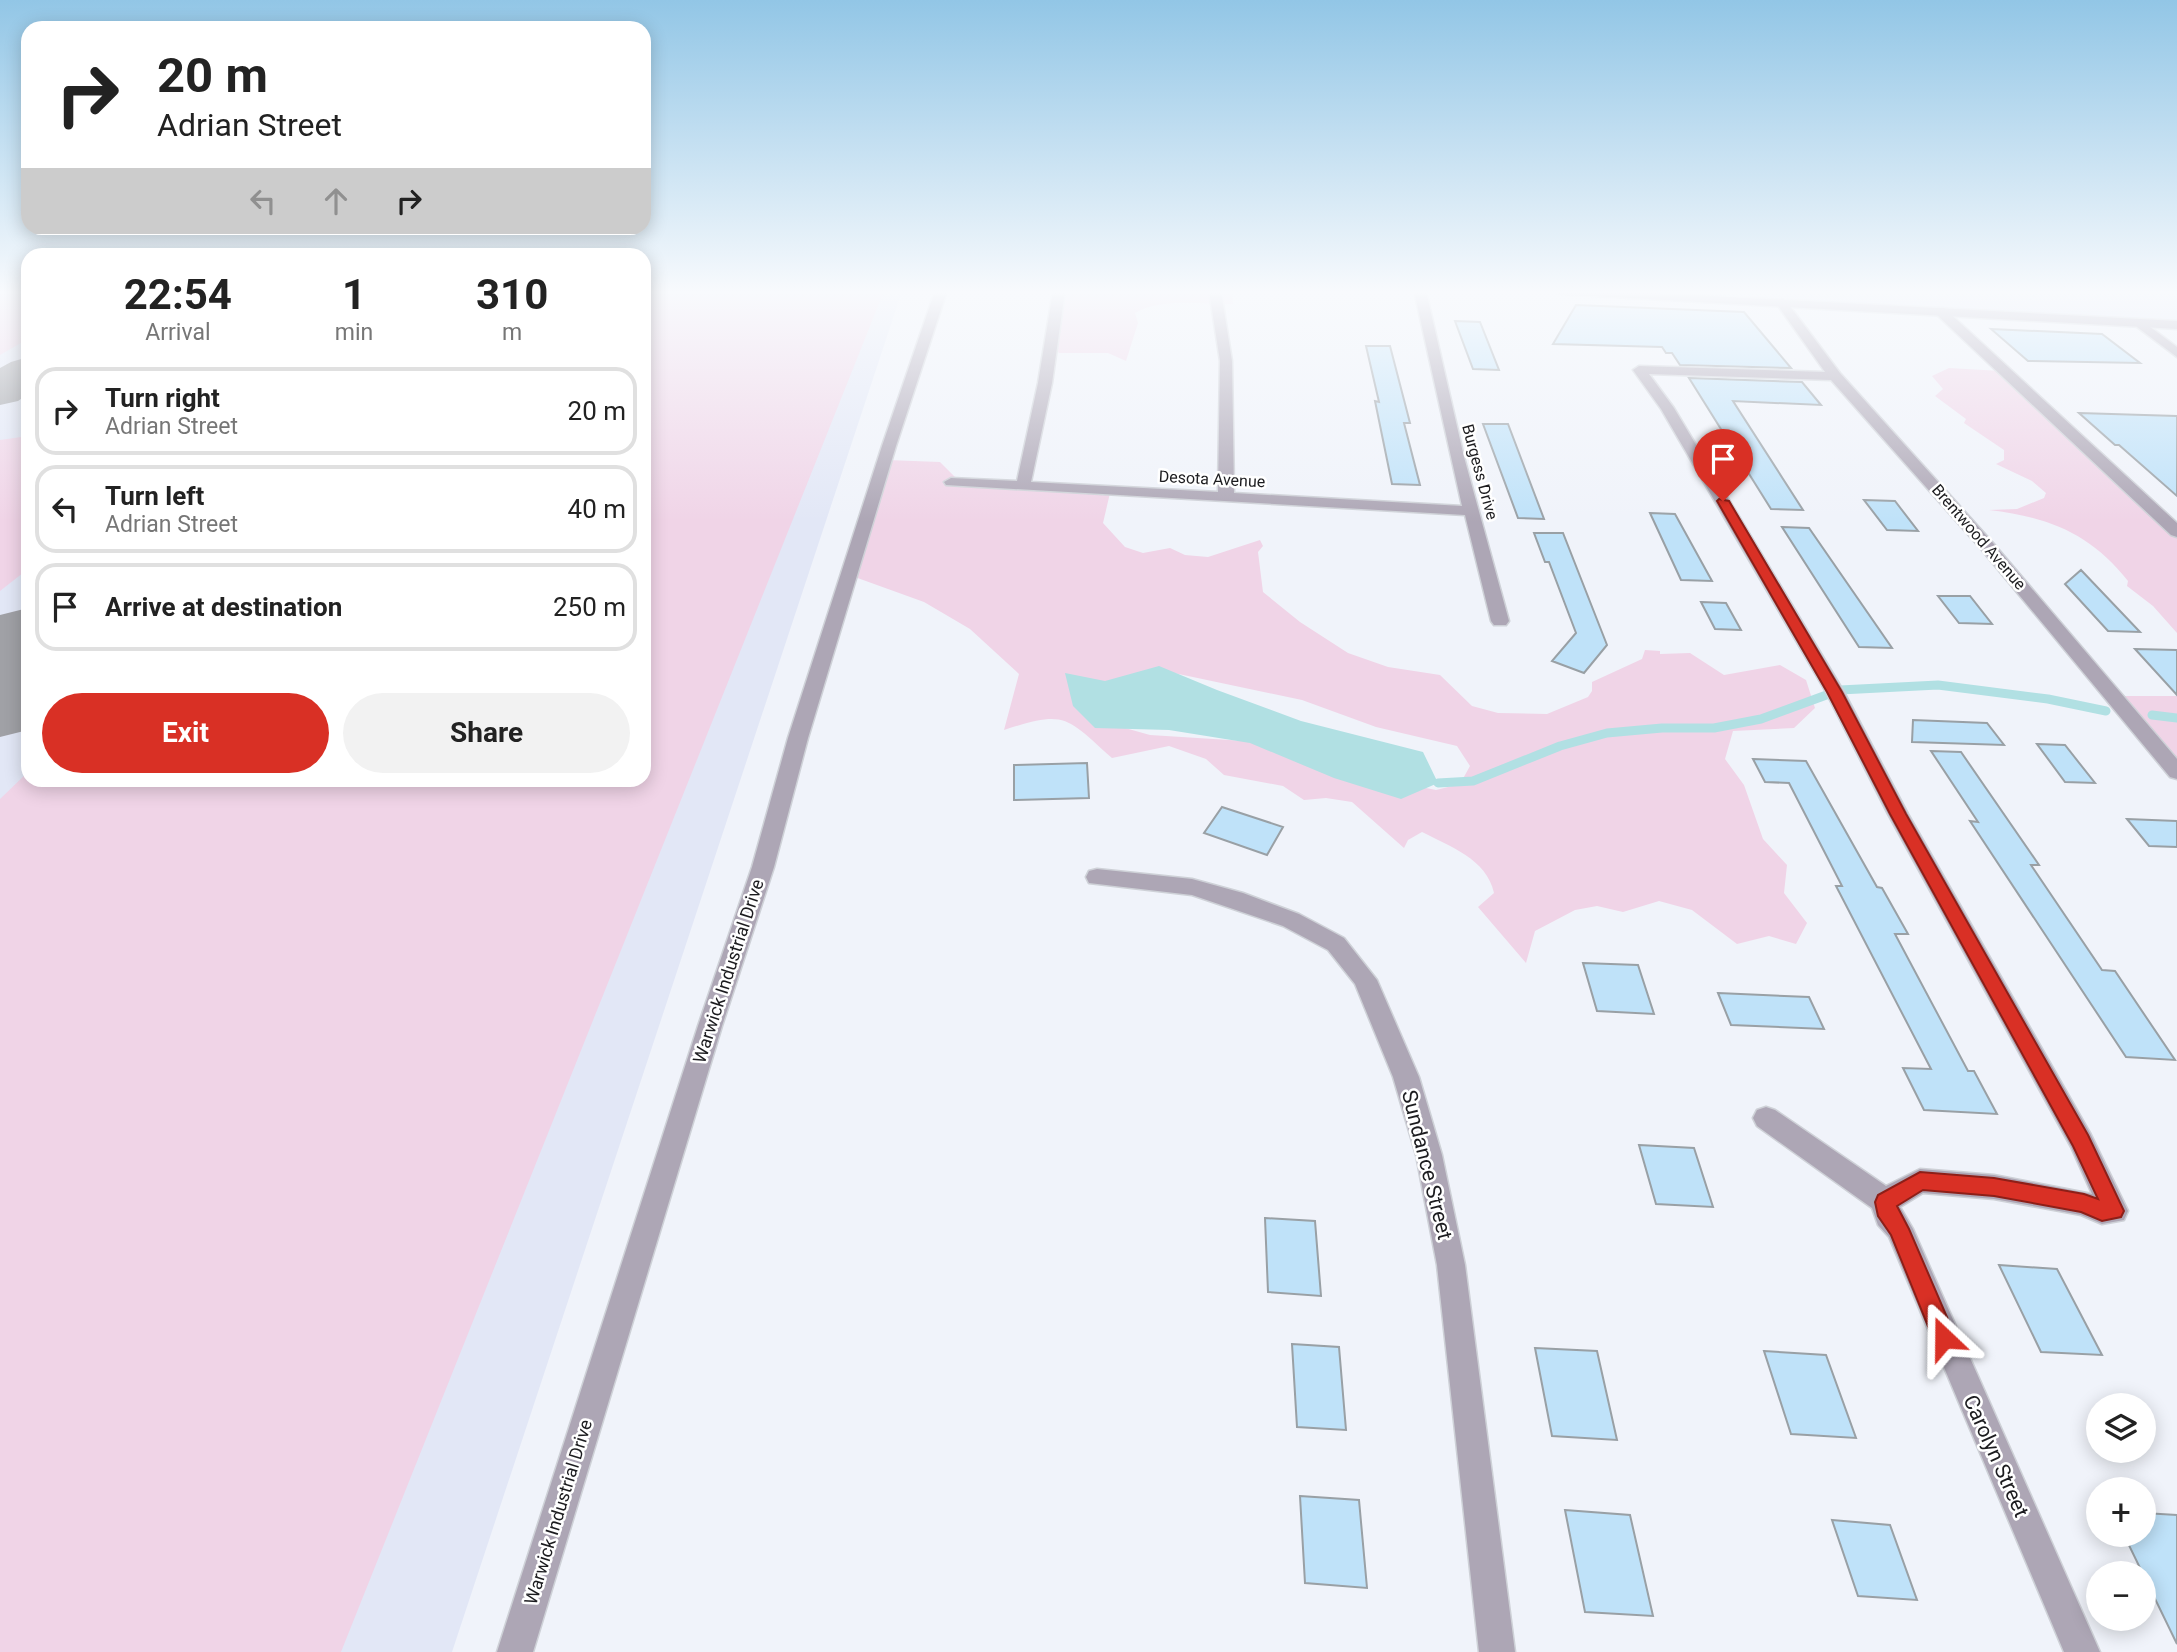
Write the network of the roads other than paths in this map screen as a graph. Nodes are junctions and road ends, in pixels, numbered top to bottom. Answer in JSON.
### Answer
{"nodes":[{"id":1,"x":915,"y":368,"type":"edge"},
{"id":2,"x":1047,"y":368,"type":"edge"},
{"id":3,"x":1226,"y":368,"type":"edge"},
{"id":4,"x":1437,"y":368,"type":"edge"},
{"id":5,"x":1829,"y":368,"type":"edge"},
{"id":6,"x":2001,"y":368,"type":"edge"},
{"id":7,"x":1835,"y":376,"type":"junction"},
{"id":8,"x":951,"y":482,"type":"dead end"},
{"id":9,"x":1023,"y":486,"type":"junction"},
{"id":10,"x":1226,"y":496,"type":"junction"},
{"id":11,"x":1472,"y":511,"type":"junction"},
{"id":12,"x":2177,"y":532,"type":"edge"},
{"id":13,"x":1500,"y":621,"type":"dead end"},
{"id":14,"x":2177,"y":772,"type":"edge"},
{"id":15,"x":1097,"y":877,"type":"dead end"},
{"id":16,"x":1766,"y":1118,"type":"dead end"},
{"id":17,"x":1885,"y":1202,"type":"junction"},
{"id":18,"x":515,"y":1652,"type":"edge"},
{"id":19,"x":1497,"y":1652,"type":"edge"},
{"id":20,"x":2082,"y":1652,"type":"edge"}],
"edges":[{"from":1,"to":18,"type":"street","name":"Warwick Industrial Drive"},
{"from":2,"to":9,"type":"street"},
{"from":3,"to":10,"type":"street"},
{"from":4,"to":11,"type":"street","name":"Burgess Drive"},
{"from":5,"to":7,"type":"street","name":"Brentwood Avenue"},
{"from":6,"to":12,"type":"street"},
{"from":7,"to":14,"type":"street","name":"Brentwood Avenue"},
{"from":7,"to":17,"type":"street"},
{"from":8,"to":9,"type":"street","name":"Desota Avenue"},
{"from":9,"to":10,"type":"street","name":"Desota Avenue"},
{"from":10,"to":11,"type":"street","name":"Desota Avenue"},
{"from":11,"to":13,"type":"street","name":"Burgess Drive"},
{"from":15,"to":19,"type":"street","name":"Sundance Street"},
{"from":16,"to":17,"type":"street","name":"Carolyn Street"},
{"from":17,"to":20,"type":"street","name":"Carolyn Street"}]}
